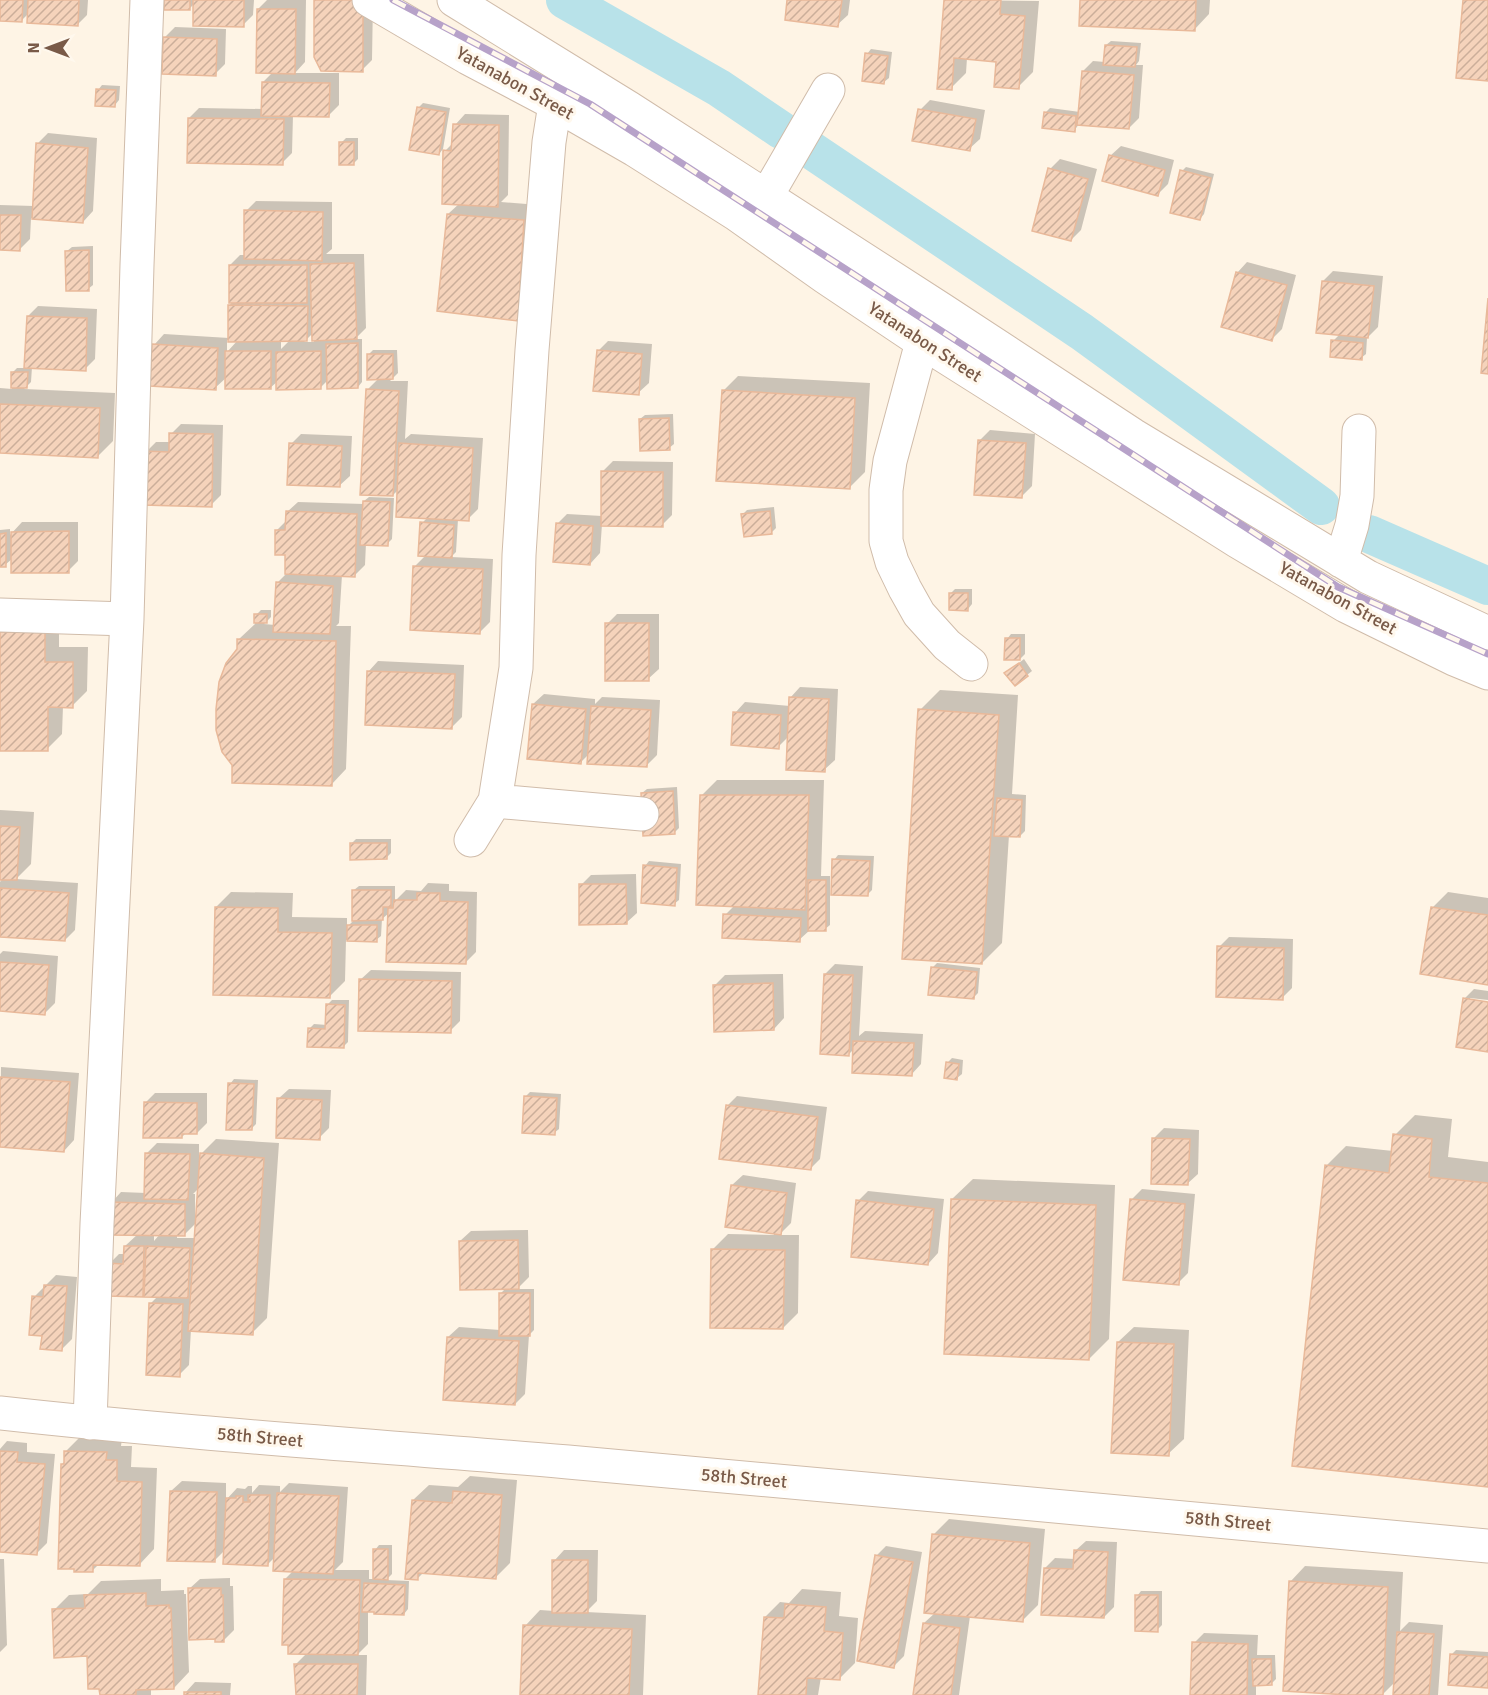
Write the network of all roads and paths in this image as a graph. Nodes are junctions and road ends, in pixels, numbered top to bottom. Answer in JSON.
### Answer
{"nodes":[{"id":1,"x":147,"y":0,"type":"edge"},
{"id":2,"x":369,"y":0,"type":"edge"},
{"id":3,"x":454,"y":0,"type":"edge"},
{"id":4,"x":828,"y":90,"type":"dead end"},
{"id":5,"x":555,"y":104,"type":"junction"},
{"id":6,"x":765,"y":197,"type":"junction"},
{"id":7,"x":752,"y":226,"type":"junction"},
{"id":8,"x":941,"y":309,"type":"junction"},
{"id":9,"x":922,"y":342,"type":"junction"},
{"id":10,"x":1359,"y":432,"type":"dead end"},
{"id":11,"x":1133,"y":435,"type":"junction"},
{"id":12,"x":1113,"y":463,"type":"junction"},
{"id":13,"x":1341,"y":561,"type":"junction"},
{"id":14,"x":0,"y":615,"type":"edge"},
{"id":15,"x":127,"y":619,"type":"junction"},
{"id":16,"x":1488,"y":633,"type":"edge"},
{"id":17,"x":971,"y":664,"type":"dead end"},
{"id":18,"x":1488,"y":673,"type":"edge"},
{"id":19,"x":495,"y":801,"type":"junction"},
{"id":20,"x":642,"y":814,"type":"dead end"},
{"id":21,"x":471,"y":840,"type":"dead end"},
{"id":22,"x":0,"y":1413,"type":"edge"},
{"id":23,"x":90,"y":1423,"type":"junction"},
{"id":24,"x":1488,"y":1546,"type":"edge"}],
"edges":[{"from":1,"to":15,"type":"street"},
{"from":2,"to":5,"type":"street","name":"Yatanabon Street"},
{"from":3,"to":6,"type":"street"},
{"from":4,"to":6,"type":"street"},
{"from":5,"to":7,"type":"street","name":"Yatanabon Street"},
{"from":5,"to":19,"type":"street"},
{"from":6,"to":7,"type":"street"},
{"from":6,"to":8,"type":"street"},
{"from":7,"to":9,"type":"street","name":"Yatanabon Street"},
{"from":8,"to":9,"type":"street"},
{"from":8,"to":11,"type":"street"},
{"from":9,"to":12,"type":"street","name":"Yatanabon Street"},
{"from":9,"to":17,"type":"street"},
{"from":10,"to":13,"type":"street"},
{"from":11,"to":12,"type":"street"},
{"from":11,"to":13,"type":"street"},
{"from":12,"to":18,"type":"street","name":"Yatanabon Street"},
{"from":13,"to":16,"type":"street"},
{"from":14,"to":15,"type":"street"},
{"from":15,"to":23,"type":"street"},
{"from":19,"to":20,"type":"street"},
{"from":19,"to":21,"type":"street"},
{"from":22,"to":23,"type":"street","name":"58th Street"},
{"from":23,"to":24,"type":"street","name":"58th Street"}]}
